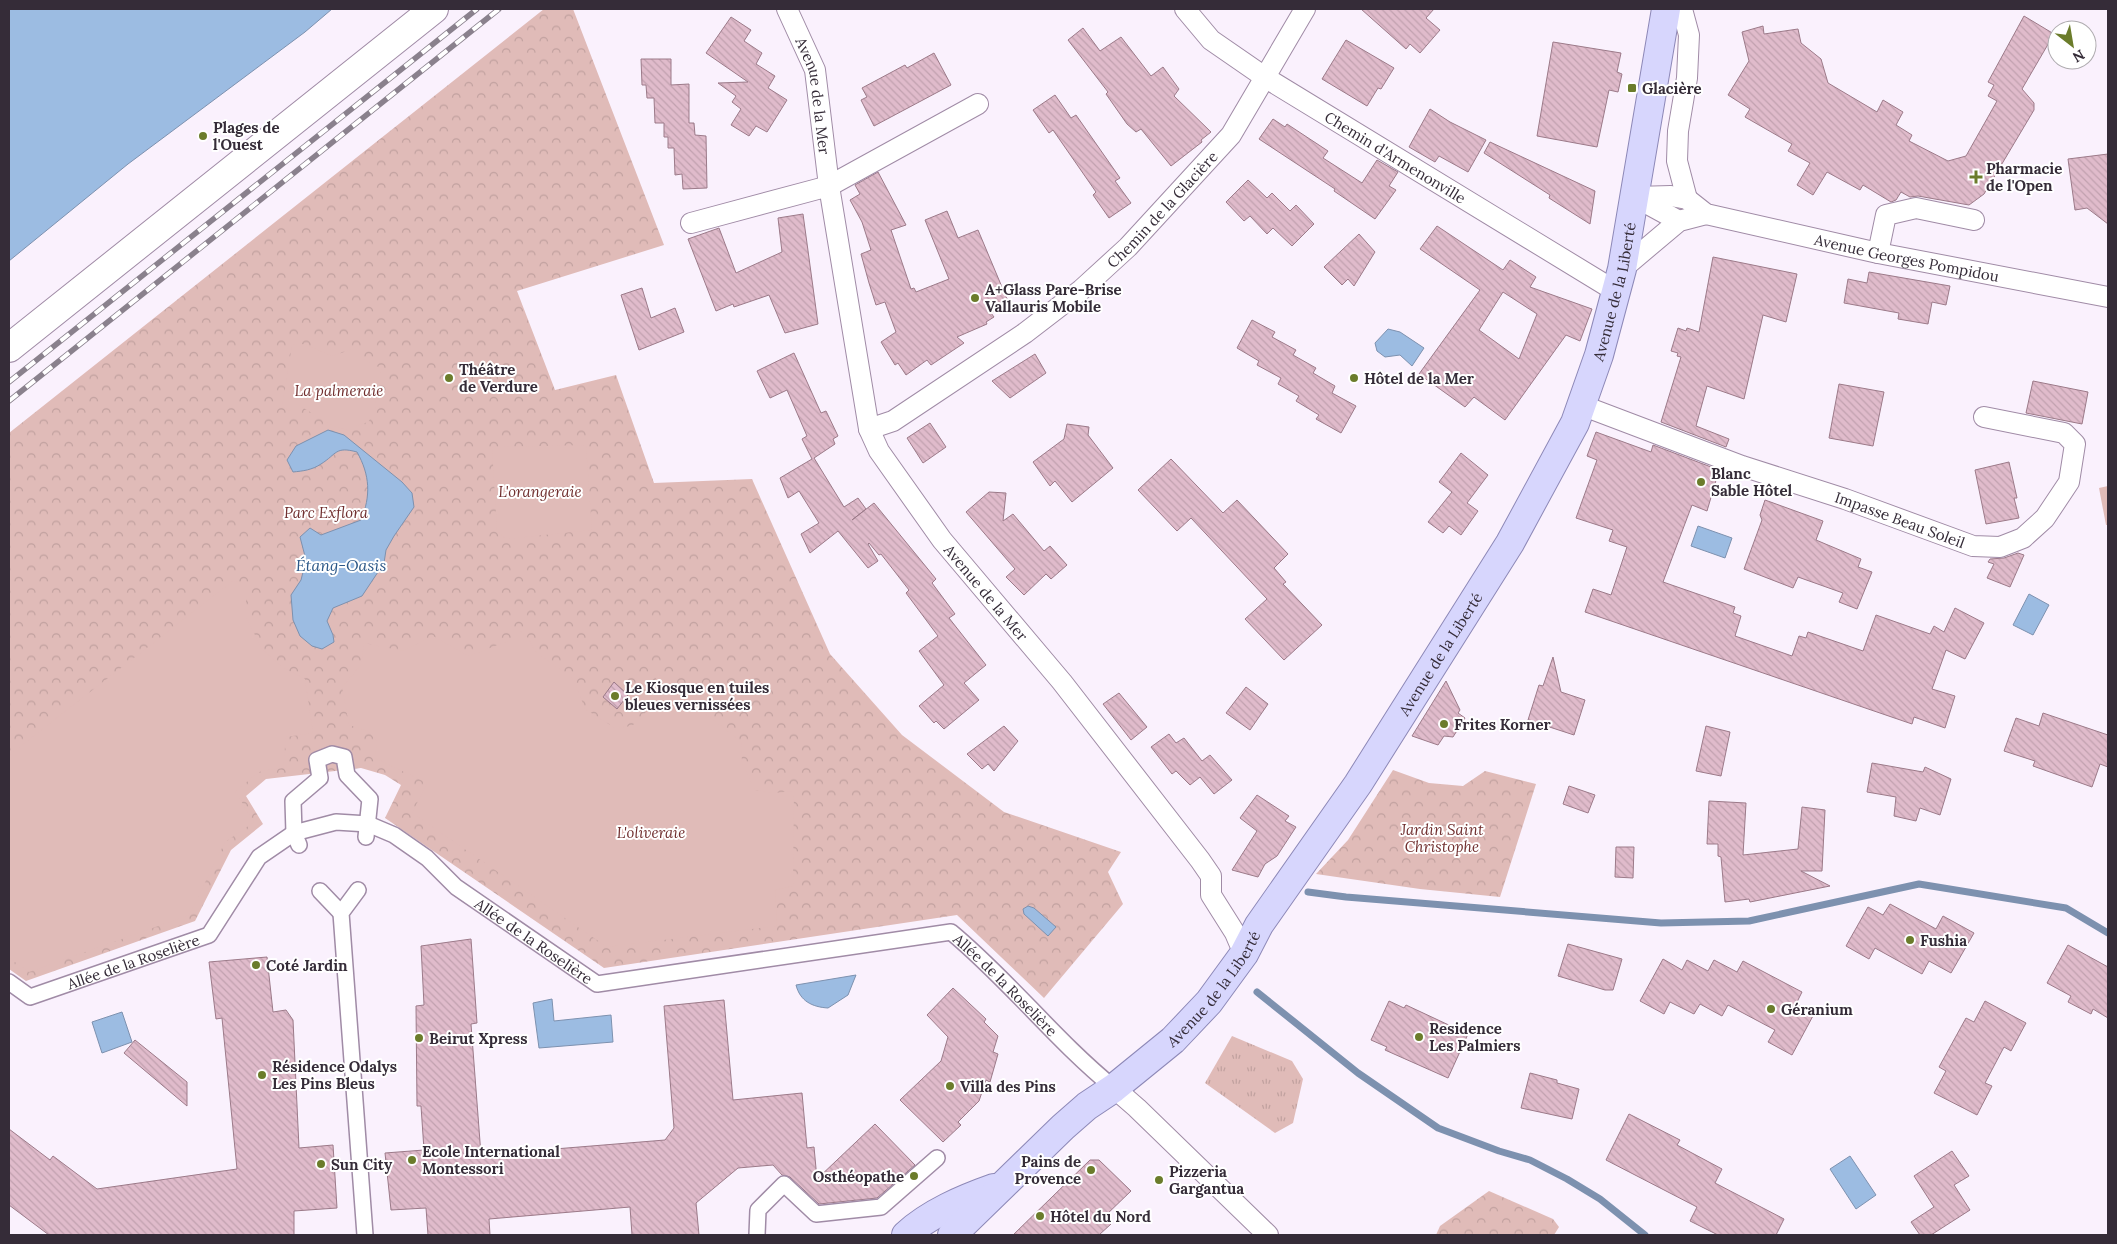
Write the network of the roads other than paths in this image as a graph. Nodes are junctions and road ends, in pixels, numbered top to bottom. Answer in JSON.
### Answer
{"nodes":[{"id":1,"x":434,"y":9,"type":"edge"},
{"id":2,"x":787,"y":9,"type":"edge"},
{"id":3,"x":1185,"y":9,"type":"edge"},
{"id":4,"x":1305,"y":9,"type":"edge"},
{"id":5,"x":1666,"y":9,"type":"edge"},
{"id":6,"x":1682,"y":9,"type":"edge"},
{"id":7,"x":1266,"y":78,"type":"junction"},
{"id":8,"x":978,"y":104,"type":"dead end"},
{"id":9,"x":829,"y":186,"type":"junction"},
{"id":10,"x":1634,"y":197,"type":"junction"},
{"id":11,"x":1687,"y":199,"type":"junction"},
{"id":12,"x":1706,"y":214,"type":"junction"},
{"id":13,"x":1974,"y":220,"type":"dead end"},
{"id":14,"x":1679,"y":221,"type":"junction"},
{"id":15,"x":691,"y":223,"type":"dead end"},
{"id":16,"x":1878,"y":253,"type":"junction"},
{"id":17,"x":1620,"y":281,"type":"junction"},
{"id":18,"x":2108,"y":297,"type":"edge"},
{"id":19,"x":9,"y":348,"type":"edge"},
{"id":20,"x":1581,"y":406,"type":"junction"},
{"id":21,"x":1984,"y":417,"type":"dead end"},
{"id":22,"x":869,"y":429,"type":"junction"},
{"id":23,"x":367,"y":831,"type":"junction"},
{"id":24,"x":297,"y":839,"type":"junction"},
{"id":25,"x":358,"y":890,"type":"dead end"},
{"id":26,"x":320,"y":891,"type":"dead end"},
{"id":27,"x":341,"y":913,"type":"junction"},
{"id":28,"x":1244,"y":954,"type":"junction"},
{"id":29,"x":9,"y":982,"type":"edge"},
{"id":30,"x":1114,"y":1088,"type":"junction"},
{"id":31,"x":937,"y":1158,"type":"dead end"},
{"id":32,"x":1005,"y":1184,"type":"junction"},
{"id":33,"x":365,"y":1235,"type":"edge"},
{"id":34,"x":757,"y":1235,"type":"edge"},
{"id":35,"x":906,"y":1235,"type":"edge"},
{"id":36,"x":952,"y":1235,"type":"edge"},
{"id":37,"x":1268,"y":1235,"type":"edge"}],
"edges":[{"from":1,"to":19,"type":"main road"},
{"from":2,"to":9,"type":"street","name":"Avenue de la Mer"},
{"from":3,"to":7,"type":"street","name":"Chemin d'Armenonville"},
{"from":4,"to":7,"type":"street","name":"Chemin de la Glacière"},
{"from":5,"to":10,"type":"main road","name":"Avenue de la Liberté"},
{"from":6,"to":11,"type":"street"},
{"from":7,"to":17,"type":"street","name":"Chemin d'Armenonville"},
{"from":7,"to":22,"type":"street","name":"Chemin de la Glacière"},
{"from":8,"to":9,"type":"street"},
{"from":9,"to":15,"type":"street"},
{"from":9,"to":22,"type":"street","name":"Avenue de la Mer"},
{"from":10,"to":11,"type":"street"},
{"from":10,"to":14,"type":"street"},
{"from":10,"to":17,"type":"main road","name":"Avenue de la Liberté"},
{"from":11,"to":12,"type":"street","name":"Avenue Georges Pompidou"},
{"from":12,"to":14,"type":"street","name":"Avenue Georges Pompidou"},
{"from":12,"to":16,"type":"street","name":"Avenue Georges Pompidou"},
{"from":13,"to":16,"type":"street"},
{"from":14,"to":17,"type":"street","name":"Avenue Georges Pompidou"},
{"from":16,"to":18,"type":"street","name":"Avenue Georges Pompidou"},
{"from":17,"to":20,"type":"main road","name":"Avenue de la Liberté"},
{"from":20,"to":21,"type":"street","name":"Impasse Beau Soleil"},
{"from":20,"to":28,"type":"main road","name":"Avenue de la Liberté"},
{"from":22,"to":28,"type":"street","name":"Avenue de la Mer"},
{"from":23,"to":24,"type":"street","name":"Allée de la Roselière"},
{"from":23,"to":24,"type":"street"},
{"from":23,"to":30,"type":"street","name":"Allée de la Roselière"},
{"from":24,"to":29,"type":"street","name":"Allée de la Roselière"},
{"from":25,"to":27,"type":"street"},
{"from":26,"to":27,"type":"street"},
{"from":27,"to":33,"type":"street"},
{"from":28,"to":30,"type":"main road","name":"Avenue de la Liberté"},
{"from":30,"to":32,"type":"main road","name":"Avenue de la Liberté"},
{"from":30,"to":37,"type":"street"},
{"from":31,"to":34,"type":"street"},
{"from":32,"to":35,"type":"main road"},
{"from":32,"to":36,"type":"main road","name":"Avenue de la Liberté"}]}
